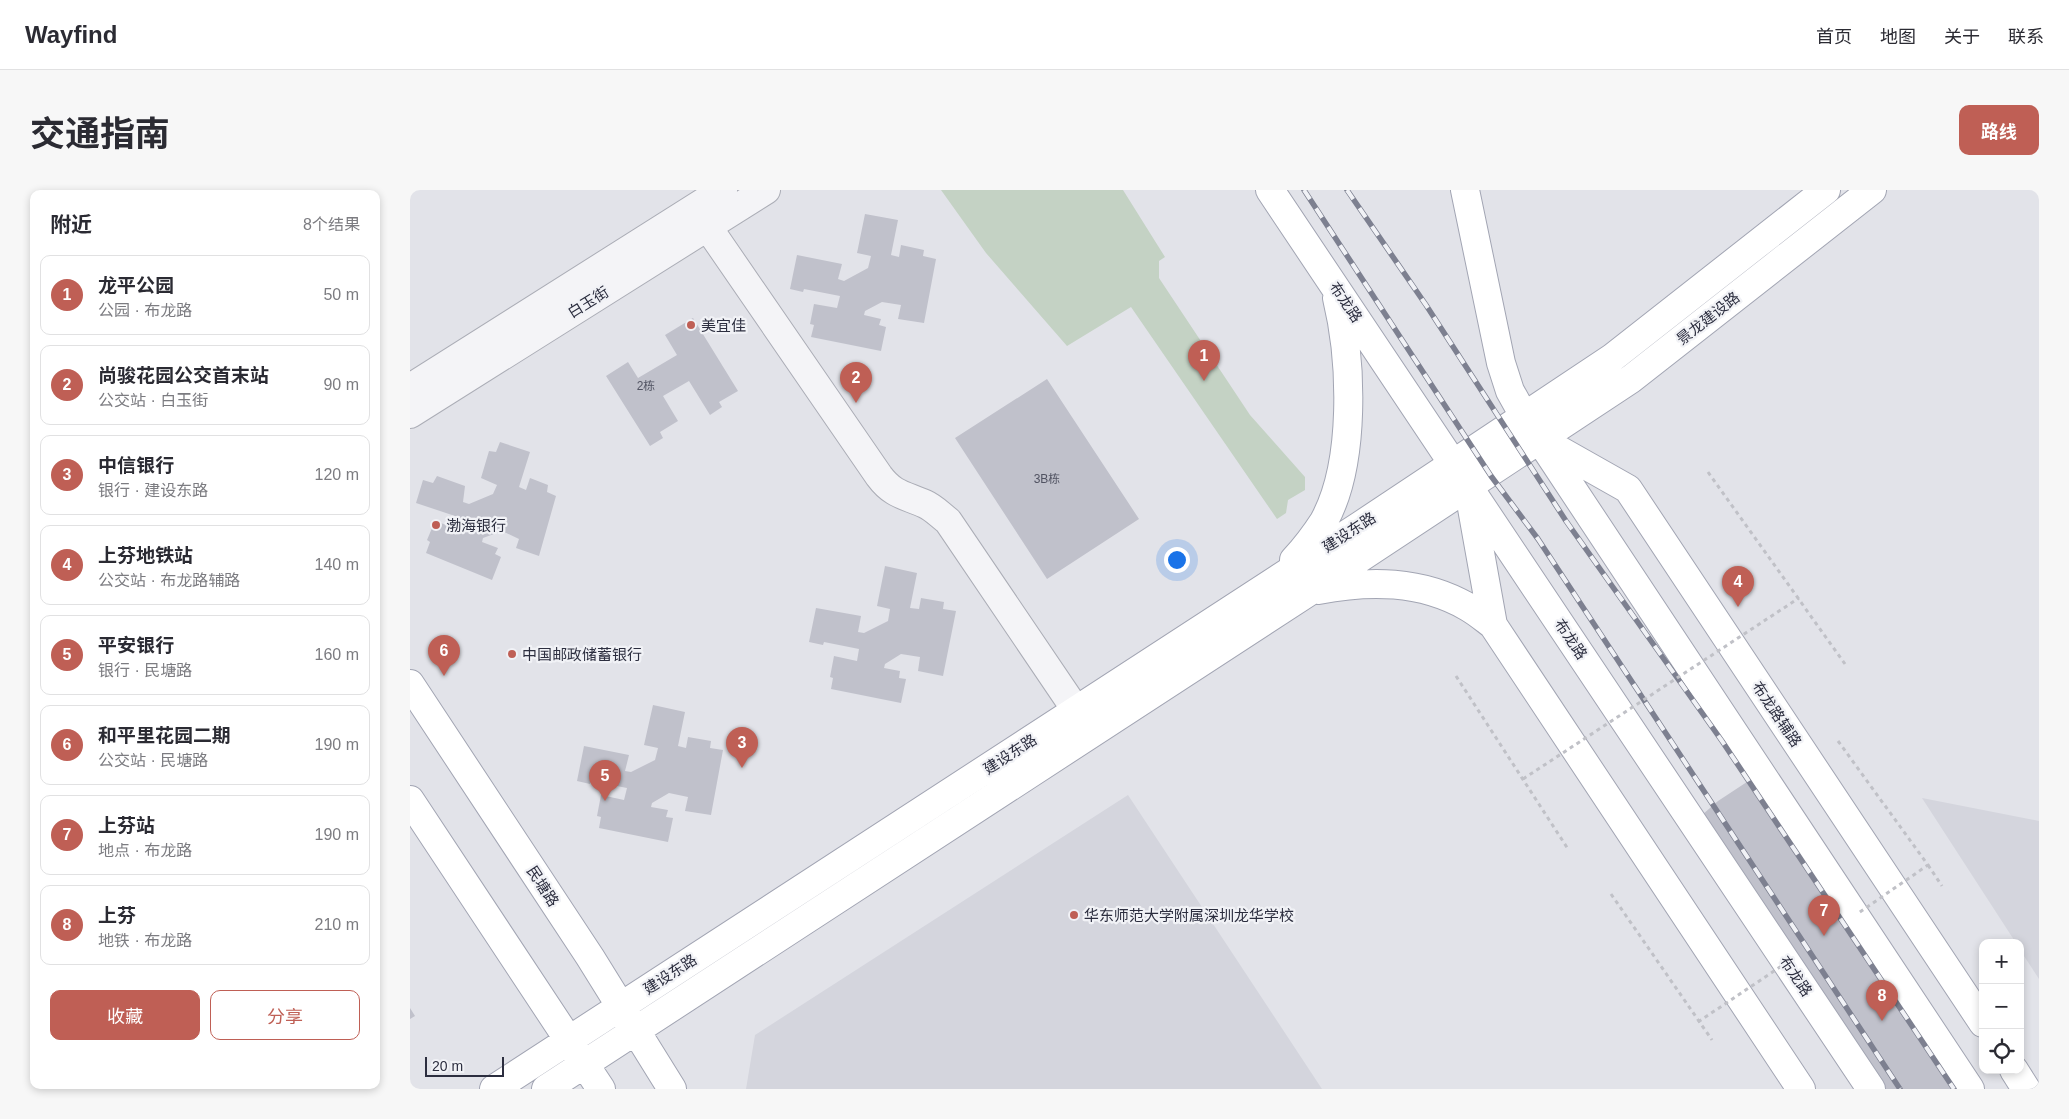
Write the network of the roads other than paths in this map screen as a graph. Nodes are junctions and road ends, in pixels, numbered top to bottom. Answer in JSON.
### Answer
{"nodes":[{"id":1,"x":723,"y":190,"type":"edge"},
{"id":2,"x":766,"y":190,"type":"edge"},
{"id":3,"x":1465,"y":190,"type":"edge"},
{"id":4,"x":1826,"y":190,"type":"edge"},
{"id":5,"x":1872,"y":190,"type":"edge"},
{"id":6,"x":1268,"y":192,"type":"edge"},
{"id":7,"x":707,"y":226,"type":"junction"},
{"id":8,"x":1333,"y":282,"type":"junction"},
{"id":9,"x":410,"y":388,"type":"edge"},
{"id":10,"x":410,"y":414,"type":"edge"},
{"id":11,"x":1524,"y":416,"type":"junction"},
{"id":12,"x":1539,"y":439,"type":"junction"},
{"id":13,"x":1453,"y":463,"type":"junction"},
{"id":14,"x":1468,"y":486,"type":"junction"},
{"id":15,"x":1272,"y":583,"type":"junction"},
{"id":16,"x":1307,"y":593,"type":"junction"},
{"id":17,"x":1493,"y":625,"type":"junction"},
{"id":18,"x":410,"y":684,"type":"edge"},
{"id":19,"x":1076,"y":710,"type":"junction"},
{"id":20,"x":410,"y":800,"type":"edge"},
{"id":21,"x":621,"y":1007,"type":"junction"},
{"id":22,"x":1979,"y":1018,"type":"edge"},
{"id":23,"x":636,"y":1030,"type":"junction"},
{"id":24,"x":569,"y":1040,"type":"junction"},
{"id":25,"x":585,"y":1064,"type":"junction"},
{"id":26,"x":2017,"y":1074,"type":"edge"},
{"id":27,"x":494,"y":1089,"type":"edge"},
{"id":28,"x":546,"y":1089,"type":"edge"},
{"id":29,"x":601,"y":1089,"type":"edge"},
{"id":30,"x":672,"y":1089,"type":"edge"},
{"id":31,"x":1801,"y":1089,"type":"edge"},
{"id":32,"x":1871,"y":1089,"type":"edge"},
{"id":33,"x":1970,"y":1089,"type":"edge"},
{"id":34,"x":2026,"y":1089,"type":"edge"}],
"edges":[{"from":1,"to":9,"type":"street","name":"白玉街"},
{"from":2,"to":7,"type":"street","name":"白玉街"},
{"from":3,"to":11,"type":"main road"},
{"from":4,"to":11,"type":"main road","name":"景龙建设路"},
{"from":5,"to":12,"type":"main road","name":"景龙建设路"},
{"from":6,"to":8,"type":"main road","name":"布龙路"},
{"from":7,"to":10,"type":"street","name":"白玉街"},
{"from":7,"to":19,"type":"street"},
{"from":8,"to":13,"type":"main road","name":"布龙路"},
{"from":8,"to":15,"type":"main road"},
{"from":11,"to":12,"type":"main road"},
{"from":11,"to":13,"type":"main road","name":"建设东路"},
{"from":12,"to":14,"type":"main road","name":"建设东路"},
{"from":12,"to":22,"type":"main road","name":"布龙路辅路"},
{"from":12,"to":33,"type":"main road"},
{"from":13,"to":14,"type":"main road","name":"布龙路"},
{"from":13,"to":15,"type":"main road","name":"建设东路"},
{"from":14,"to":16,"type":"main road","name":"建设东路"},
{"from":14,"to":17,"type":"main road"},
{"from":14,"to":32,"type":"main road","name":"布龙路"},
{"from":15,"to":19,"type":"main road","name":"建设东路"},
{"from":16,"to":17,"type":"main road"},
{"from":16,"to":23,"type":"main road","name":"建设东路"},
{"from":17,"to":31,"type":"main road"},
{"from":18,"to":21,"type":"main road","name":"民塘路"},
{"from":19,"to":21,"type":"main road","name":"建设东路"},
{"from":20,"to":24,"type":"main road"},
{"from":21,"to":23,"type":"main road","name":"民塘路"},
{"from":21,"to":24,"type":"main road","name":"建设东路"},
{"from":23,"to":25,"type":"main road","name":"建设东路"},
{"from":23,"to":30,"type":"main road","name":"民塘路"},
{"from":24,"to":25,"type":"main road"},
{"from":24,"to":27,"type":"main road","name":"建设东路"},
{"from":25,"to":28,"type":"main road","name":"建设东路"},
{"from":25,"to":29,"type":"main road"},
{"from":26,"to":34,"type":"main road"}]}
